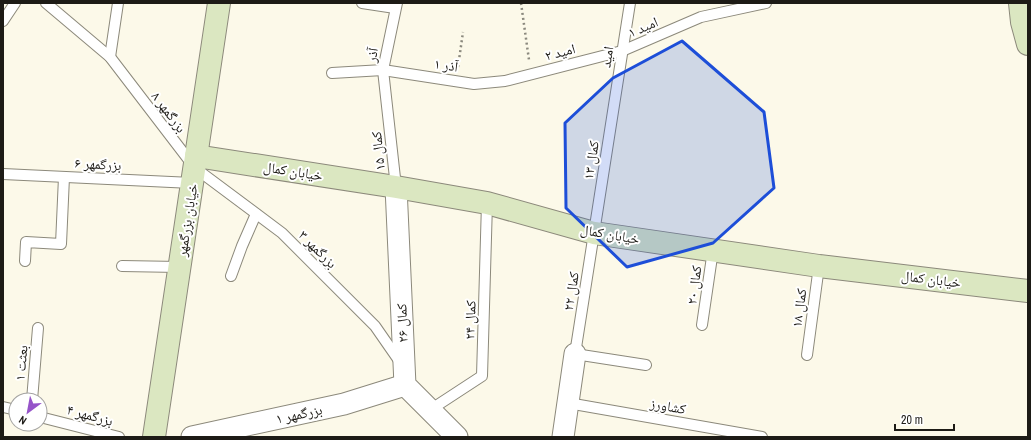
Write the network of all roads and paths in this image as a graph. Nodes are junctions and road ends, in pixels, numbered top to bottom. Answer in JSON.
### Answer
{"nodes":[{"id":1,"x":15,"y":3,"type":"edge"},
{"id":2,"x":46,"y":3,"type":"edge"},
{"id":3,"x":118,"y":3,"type":"edge"},
{"id":4,"x":219,"y":3,"type":"edge"},
{"id":5,"x":362,"y":3,"type":"edge"},
{"id":6,"x":520,"y":3,"type":"edge"},
{"id":7,"x":630,"y":3,"type":"edge"},
{"id":8,"x":766,"y":3,"type":"edge"},
{"id":9,"x":1020,"y":3,"type":"edge"},
{"id":10,"x":396,"y":6,"type":"edge"},
{"id":11,"x":3,"y":21,"type":"edge"},
{"id":12,"x":464,"y":32,"type":"dead end"},
{"id":13,"x":1028,"y":44,"type":"edge"},
{"id":14,"x":622,"y":50,"type":"junction"},
{"id":15,"x":110,"y":57,"type":"junction"},
{"id":16,"x":384,"y":70,"type":"junction"},
{"id":17,"x":332,"y":73,"type":"dead end"},
{"id":18,"x":532,"y":74,"type":"junction"},
{"id":19,"x":456,"y":81,"type":"junction"},
{"id":20,"x":505,"y":81,"type":"joint"},
{"id":21,"x":616,"y":92,"type":"joint"},
{"id":22,"x":388,"y":112,"type":"joint"},
{"id":23,"x":195,"y":169,"type":"junction"},
{"id":24,"x":3,"y":174,"type":"edge"},
{"id":25,"x":64,"y":177,"type":"junction"},
{"id":26,"x":396,"y":187,"type":"junction"},
{"id":27,"x":487,"y":203,"type":"junction"},
{"id":28,"x":256,"y":214,"type":"junction"},
{"id":29,"x":594,"y":233,"type":"junction"},
{"id":30,"x":713,"y":250,"type":"junction"},
{"id":31,"x":25,"y":261,"type":"dead end"},
{"id":32,"x":122,"y":266,"type":"dead end"},
{"id":33,"x":819,"y":266,"type":"junction"},
{"id":34,"x":180,"y":267,"type":"junction"},
{"id":35,"x":231,"y":276,"type":"dead end"},
{"id":36,"x":1028,"y":291,"type":"edge"},
{"id":37,"x":702,"y":325,"type":"dead end"},
{"id":38,"x":38,"y":328,"type":"dead end"},
{"id":39,"x":575,"y":354,"type":"junction"},
{"id":40,"x":807,"y":355,"type":"dead end"},
{"id":41,"x":646,"y":365,"type":"dead end"},
{"id":42,"x":404,"y":376,"type":"junction"},
{"id":43,"x":33,"y":392,"type":"edge"},
{"id":44,"x":568,"y":403,"type":"junction"},
{"id":45,"x":430,"y":410,"type":"junction"},
{"id":46,"x":48,"y":419,"type":"edge"},
{"id":47,"x":119,"y":437,"type":"edge"},
{"id":48,"x":154,"y":437,"type":"edge"},
{"id":49,"x":192,"y":437,"type":"edge"},
{"id":50,"x":457,"y":437,"type":"edge"},
{"id":51,"x":563,"y":437,"type":"edge"},
{"id":52,"x":762,"y":437,"type":"edge"}],
"edges":[{"from":1,"to":11,"type":"lane"},
{"from":2,"to":15,"type":"lane","name":"بزرگمهر ۸"},
{"from":3,"to":15,"type":"lane"},
{"from":4,"to":23,"type":"street","name":"خیابان بزرگمهر"},
{"from":5,"to":10,"type":"lane"},
{"from":6,"to":18,"type":"path"},
{"from":7,"to":14,"type":"lane","name":"امید"},
{"from":8,"to":14,"type":"lane","name":"امید ۱"},
{"from":9,"to":13,"type":"street"},
{"from":10,"to":16,"type":"lane","name":"آذر"},
{"from":12,"to":19,"type":"path"},
{"from":14,"to":18,"type":"lane","name":"امید ۲"},
{"from":14,"to":21,"type":"lane","name":"امید"},
{"from":15,"to":23,"type":"lane","name":"بزرگمهر ۸"},
{"from":16,"to":17,"type":"lane","name":"آذر ۱"},
{"from":16,"to":19,"type":"lane","name":"آذر ۱"},
{"from":16,"to":22,"type":"lane","name":"آذر"},
{"from":18,"to":20,"type":"lane","name":"امید ۲"},
{"from":19,"to":20,"type":"lane","name":"آذر ۱"},
{"from":21,"to":29,"type":"lane","name":"کمال ۱۳"},
{"from":22,"to":26,"type":"lane","name":"کمال ۱۵"},
{"from":23,"to":25,"type":"lane","name":"بزرگمهر ۶"},
{"from":23,"to":26,"type":"street","name":"خیابان کمال"},
{"from":23,"to":28,"type":"lane","name":"بزرگمهر ۳"},
{"from":23,"to":34,"type":"street","name":"خیابان بزرگمهر"},
{"from":24,"to":25,"type":"lane","name":"بزرگمهر ۶"},
{"from":25,"to":31,"type":"lane"},
{"from":26,"to":27,"type":"street","name":"خیابان کمال"},
{"from":26,"to":42,"type":"street","name":"کمال ۲۶"},
{"from":27,"to":29,"type":"street","name":"خیابان کمال"},
{"from":27,"to":45,"type":"lane","name":"کمال ۲۴"},
{"from":28,"to":35,"type":"lane"},
{"from":28,"to":42,"type":"lane","name":"بزرگمهر ۳"},
{"from":29,"to":30,"type":"street","name":"خیابان کمال"},
{"from":29,"to":39,"type":"lane","name":"کمال ۲۲"},
{"from":30,"to":33,"type":"street","name":"خیابان کمال"},
{"from":30,"to":37,"type":"lane","name":"کمال ۲۰"},
{"from":32,"to":34,"type":"lane"},
{"from":33,"to":36,"type":"street","name":"خیابان کمال"},
{"from":33,"to":40,"type":"lane","name":"کمال ۱۸"},
{"from":34,"to":48,"type":"street","name":"خیابان بزرگمهر"},
{"from":38,"to":43,"type":"lane","name":"بعثت ۱"},
{"from":39,"to":41,"type":"lane"},
{"from":39,"to":44,"type":"street"},
{"from":42,"to":45,"type":"street"},
{"from":42,"to":49,"type":"street","name":"بزرگمهر ۱"},
{"from":44,"to":51,"type":"street"},
{"from":44,"to":52,"type":"lane","name":"کشاورز"},
{"from":45,"to":50,"type":"street"},
{"from":46,"to":47,"type":"lane","name":"بزرگمهر ۴"}]}
